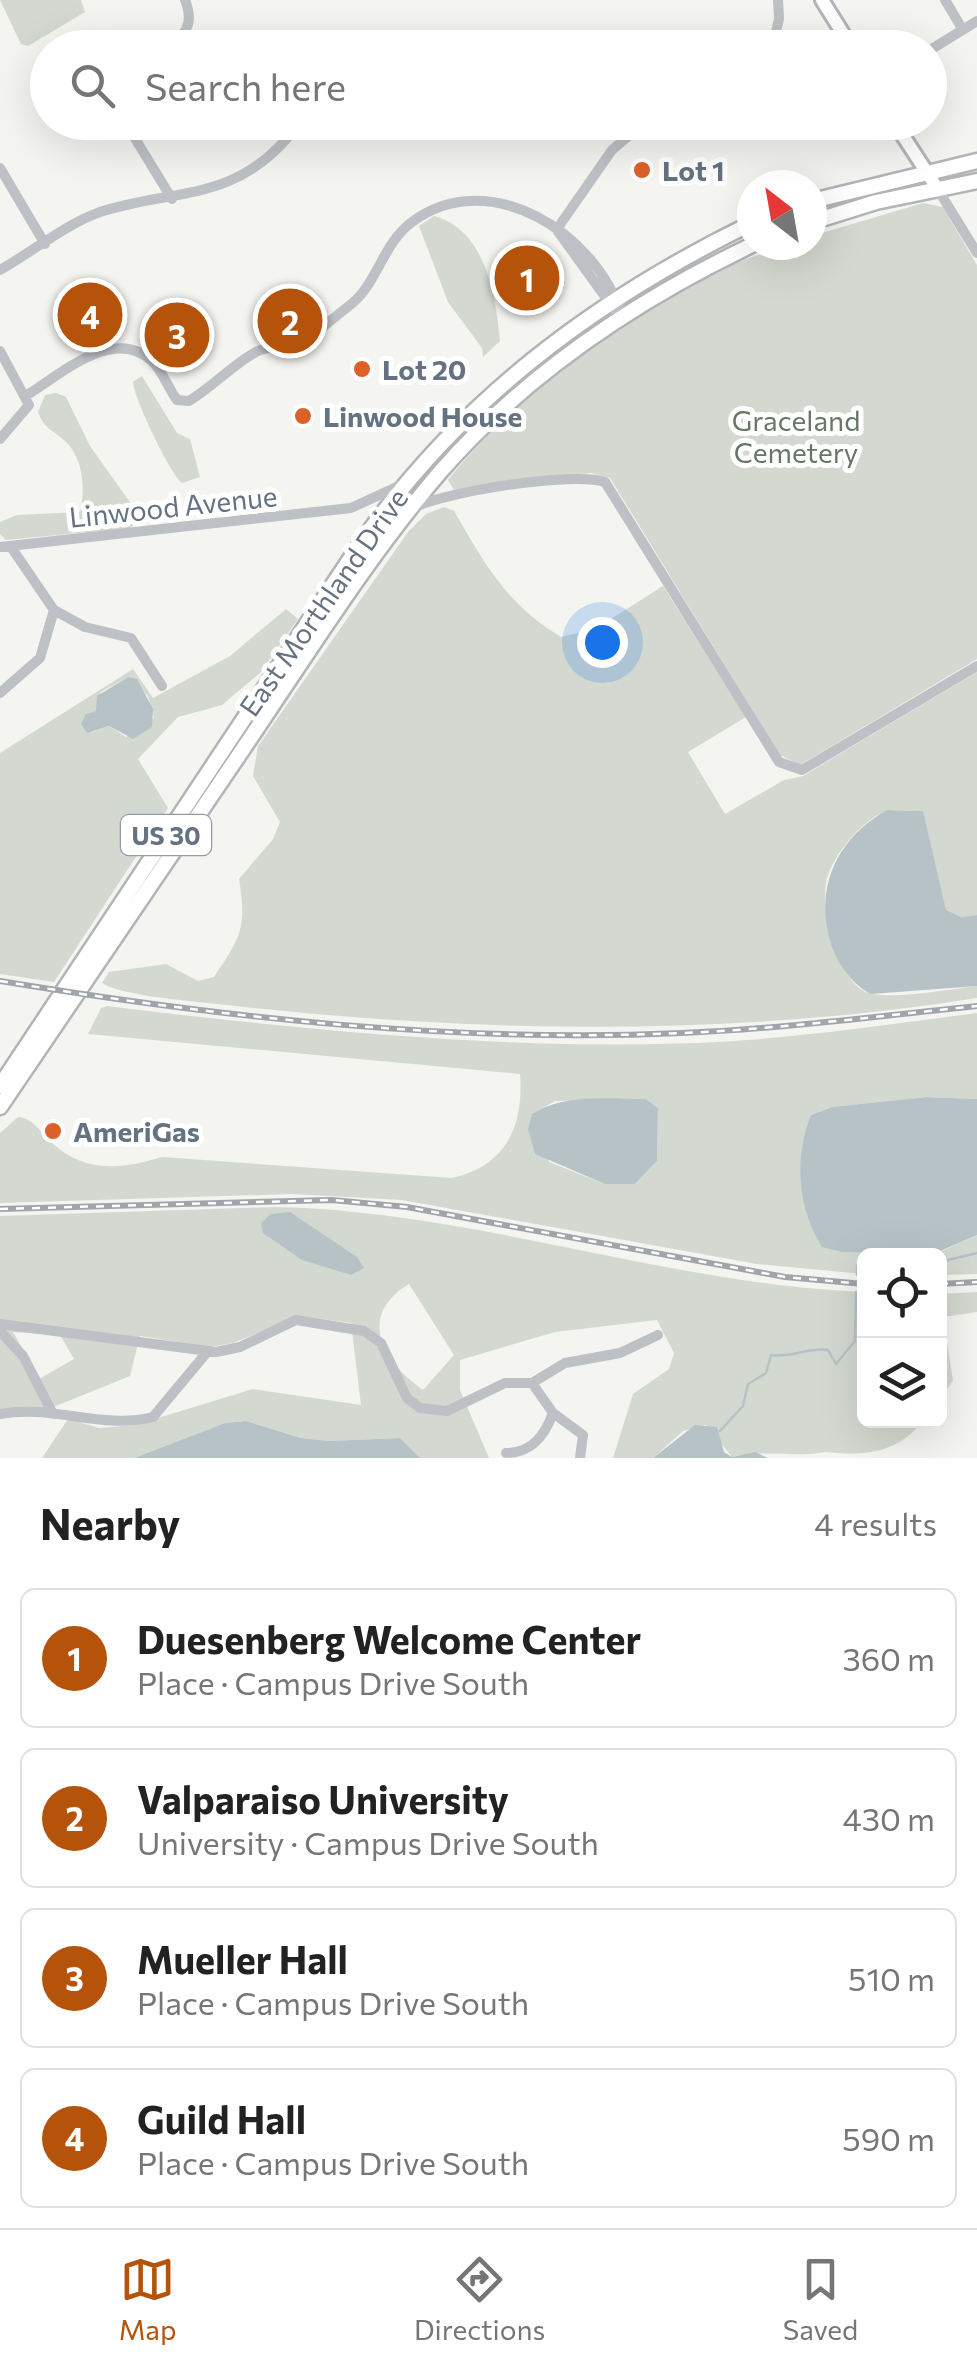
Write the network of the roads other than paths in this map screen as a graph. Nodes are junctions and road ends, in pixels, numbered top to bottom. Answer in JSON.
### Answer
{"nodes":[{"id":1,"x":778,"y":0,"type":"edge"},
{"id":2,"x":822,"y":0,"type":"edge"},
{"id":3,"x":945,"y":0,"type":"edge"},
{"id":4,"x":188,"y":1,"type":"edge"},
{"id":5,"x":977,"y":22,"type":"edge"},
{"id":6,"x":187,"y":30,"type":"edge"},
{"id":7,"x":777,"y":30,"type":"edge"},
{"id":8,"x":841,"y":30,"type":"edge"},
{"id":9,"x":963,"y":30,"type":"junction"},
{"id":10,"x":947,"y":40,"type":"edge"},
{"id":11,"x":136,"y":140,"type":"edge"},
{"id":12,"x":284,"y":140,"type":"edge"},
{"id":13,"x":624,"y":140,"type":"edge"},
{"id":14,"x":906,"y":140,"type":"edge"},
{"id":15,"x":912,"y":140,"type":"edge"},
{"id":16,"x":977,"y":160,"type":"edge"},
{"id":17,"x":0,"y":168,"type":"edge"},
{"id":18,"x":926,"y":170,"type":"junction"},
{"id":19,"x":977,"y":181,"type":"edge"},
{"id":20,"x":937,"y":188,"type":"junction"},
{"id":21,"x":827,"y":197,"type":"edge"},
{"id":22,"x":172,"y":199,"type":"junction"},
{"id":23,"x":827,"y":218,"type":"edge"},
{"id":24,"x":556,"y":230,"type":"junction"},
{"id":25,"x":737,"y":231,"type":"edge"},
{"id":26,"x":45,"y":244,"type":"junction"},
{"id":27,"x":737,"y":253,"type":"edge"},
{"id":28,"x":977,"y":253,"type":"edge"},
{"id":29,"x":0,"y":270,"type":"edge"},
{"id":30,"x":611,"y":300,"type":"junction"},
{"id":31,"x":621,"y":316,"type":"junction"},
{"id":32,"x":0,"y":351,"type":"edge"},
{"id":33,"x":26,"y":395,"type":"junction"},
{"id":34,"x":0,"y":439,"type":"edge"},
{"id":35,"x":440,"y":472,"type":"junction"},
{"id":36,"x":405,"y":482,"type":"junction"},
{"id":37,"x":456,"y":494,"type":"junction"},
{"id":38,"x":352,"y":508,"type":"junction"},
{"id":39,"x":409,"y":511,"type":"junction"},
{"id":40,"x":367,"y":532,"type":"junction"},
{"id":41,"x":6,"y":547,"type":"edge"},
{"id":42,"x":54,"y":610,"type":"junction"},
{"id":43,"x":977,"y":666,"type":"edge"},
{"id":44,"x":162,"y":686,"type":"dead end"},
{"id":45,"x":0,"y":693,"type":"edge"},
{"id":46,"x":0,"y":1086,"type":"edge"},
{"id":47,"x":0,"y":1106,"type":"edge"},
{"id":48,"x":0,"y":1327,"type":"edge"},
{"id":49,"x":658,"y":1336,"type":"dead end"},
{"id":50,"x":208,"y":1350,"type":"junction"},
{"id":51,"x":532,"y":1384,"type":"junction"},
{"id":52,"x":52,"y":1412,"type":"junction"},
{"id":53,"x":553,"y":1413,"type":"junction"},
{"id":54,"x":0,"y":1414,"type":"edge"},
{"id":55,"x":506,"y":1453,"type":"dead end"},
{"id":56,"x":580,"y":1458,"type":"edge"}],
"edges":[{"from":1,"to":7,"type":"street"},
{"from":2,"to":8,"type":"main road"},
{"from":3,"to":9,"type":"street"},
{"from":4,"to":6,"type":"street"},
{"from":5,"to":9,"type":"street"},
{"from":9,"to":10,"type":"street"},
{"from":11,"to":22,"type":"street"},
{"from":12,"to":22,"type":"street"},
{"from":13,"to":24,"type":"street"},
{"from":14,"to":18,"type":"main road"},
{"from":15,"to":18,"type":"main road"},
{"from":16,"to":18,"type":"highway"},
{"from":17,"to":26,"type":"street"},
{"from":18,"to":20,"type":"main road"},
{"from":18,"to":21,"type":"highway"},
{"from":19,"to":20,"type":"highway"},
{"from":20,"to":23,"type":"highway"},
{"from":20,"to":28,"type":"street"},
{"from":22,"to":26,"type":"street"},
{"from":24,"to":30,"type":"street"},
{"from":24,"to":33,"type":"street"},
{"from":25,"to":30,"type":"highway","name":"East Morthland Drive","number":"US 30"},
{"from":26,"to":29,"type":"street"},
{"from":27,"to":31,"type":"highway","name":"East Morthland Drive","number":"US 30"},
{"from":30,"to":31,"type":"street"},
{"from":30,"to":36,"type":"highway","name":"East Morthland Drive","number":"US 30"},
{"from":31,"to":35,"type":"highway","name":"East Morthland Drive","number":"US 30"},
{"from":32,"to":33,"type":"street"},
{"from":33,"to":34,"type":"street"},
{"from":35,"to":37,"type":"street"},
{"from":35,"to":39,"type":"highway","name":"East Morthland Drive","number":"US 30"},
{"from":36,"to":38,"type":"street","name":"Linwood Avenue"},
{"from":36,"to":40,"type":"highway","name":"East Morthland Drive","number":"US 30"},
{"from":37,"to":39,"type":"street"},
{"from":37,"to":43,"type":"street"},
{"from":38,"to":40,"type":"street"},
{"from":38,"to":41,"type":"street","name":"Linwood Avenue"},
{"from":39,"to":47,"type":"highway","name":"East Morthland Drive","number":"US 30"},
{"from":40,"to":46,"type":"highway","name":"East Morthland Drive","number":"US 30"},
{"from":41,"to":42,"type":"street"},
{"from":42,"to":44,"type":"street"},
{"from":42,"to":45,"type":"street"},
{"from":48,"to":50,"type":"street"},
{"from":48,"to":52,"type":"street"},
{"from":49,"to":51,"type":"street"},
{"from":50,"to":51,"type":"street"},
{"from":50,"to":52,"type":"street"},
{"from":51,"to":53,"type":"street"},
{"from":52,"to":54,"type":"street"},
{"from":53,"to":55,"type":"street"},
{"from":53,"to":56,"type":"street"}]}
